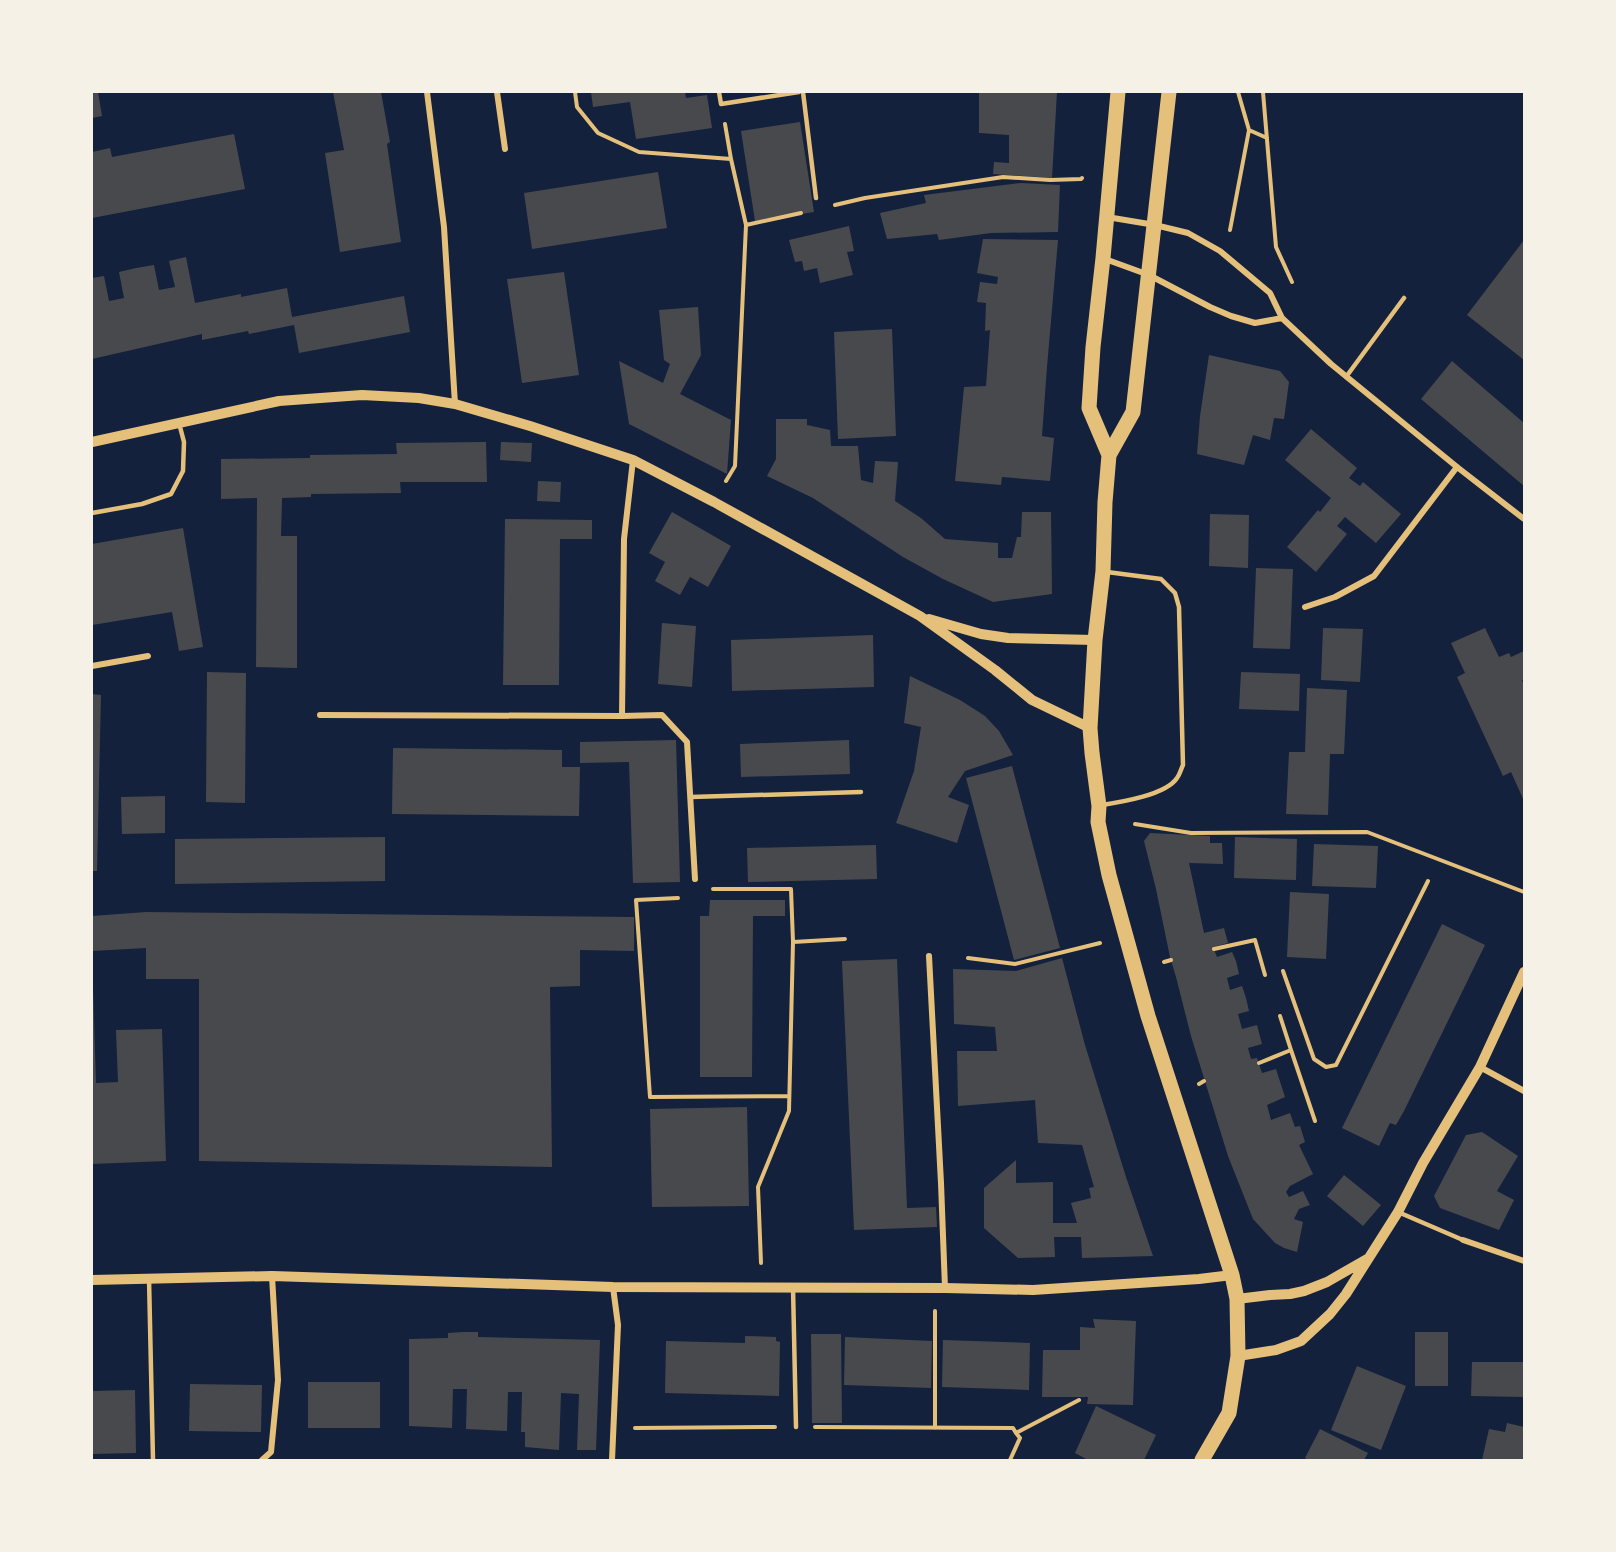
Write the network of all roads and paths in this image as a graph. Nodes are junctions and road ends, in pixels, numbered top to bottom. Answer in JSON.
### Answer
{"nodes":[{"id":1,"x":427,"y":92,"type":"edge"},
{"id":2,"x":497,"y":92,"type":"edge"},
{"id":3,"x":575,"y":92,"type":"edge"},
{"id":4,"x":719,"y":92,"type":"edge"},
{"id":5,"x":801,"y":92,"type":"edge"},
{"id":6,"x":1118,"y":92,"type":"edge"},
{"id":7,"x":1168,"y":92,"type":"edge"},
{"id":8,"x":1238,"y":92,"type":"edge"},
{"id":9,"x":1263,"y":92,"type":"edge"},
{"id":10,"x":721,"y":104,"type":"junction"},
{"id":11,"x":1249,"y":130,"type":"junction"},
{"id":12,"x":1267,"y":138,"type":"junction"},
{"id":13,"x":505,"y":149,"type":"dead end"},
{"id":14,"x":731,"y":159,"type":"junction"},
{"id":15,"x":1084,"y":172,"type":"dead end"},
{"id":16,"x":816,"y":198,"type":"dead end"},
{"id":17,"x":832,"y":206,"type":"dead end"},
{"id":18,"x":811,"y":211,"type":"dead end"},
{"id":19,"x":1106,"y":217,"type":"junction"},
{"id":20,"x":746,"y":225,"type":"junction"},
{"id":21,"x":1155,"y":225,"type":"junction"},
{"id":22,"x":1230,"y":230,"type":"dead end"},
{"id":23,"x":1103,"y":258,"type":"junction"},
{"id":24,"x":1149,"y":275,"type":"junction"},
{"id":25,"x":1296,"y":290,"type":"dead end"},
{"id":26,"x":1404,"y":298,"type":"dead end"},
{"id":27,"x":1282,"y":318,"type":"junction"},
{"id":28,"x":1346,"y":377,"type":"junction"},
{"id":29,"x":455,"y":404,"type":"junction"},
{"id":30,"x":179,"y":423,"type":"junction"},
{"id":31,"x":92,"y":442,"type":"edge"},
{"id":32,"x":1108,"y":455,"type":"junction"},
{"id":33,"x":633,"y":460,"type":"junction"},
{"id":34,"x":1457,"y":467,"type":"junction"},
{"id":35,"x":714,"y":502,"type":"junction"},
{"id":36,"x":92,"y":513,"type":"edge"},
{"id":37,"x":1524,"y":519,"type":"edge"},
{"id":38,"x":1103,"y":571,"type":"junction"},
{"id":39,"x":1305,"y":607,"type":"dead end"},
{"id":40,"x":920,"y":616,"type":"junction"},
{"id":41,"x":1095,"y":640,"type":"junction"},
{"id":42,"x":148,"y":657,"type":"dead end"},
{"id":43,"x":92,"y":666,"type":"edge"},
{"id":44,"x":321,"y":715,"type":"dead end"},
{"id":45,"x":622,"y":716,"type":"junction"},
{"id":46,"x":1090,"y":728,"type":"junction"},
{"id":47,"x":861,"y":792,"type":"dead end"},
{"id":48,"x":691,"y":797,"type":"junction"},
{"id":49,"x":1100,"y":806,"type":"junction"},
{"id":50,"x":1135,"y":824,"type":"dead end"},
{"id":51,"x":695,"y":879,"type":"joint"},
{"id":52,"x":1428,"y":881,"type":"dead end"},
{"id":53,"x":1524,"y":892,"type":"edge"},
{"id":54,"x":678,"y":898,"type":"dead end"},
{"id":55,"x":1127,"y":937,"type":"junction"},
{"id":56,"x":845,"y":939,"type":"dead end"},
{"id":57,"x":793,"y":942,"type":"junction"},
{"id":58,"x":1214,"y":950,"type":"dead end"},
{"id":59,"x":929,"y":956,"type":"dead end"},
{"id":60,"x":968,"y":958,"type":"dead end"},
{"id":61,"x":1171,"y":960,"type":"dead end"},
{"id":62,"x":1164,"y":962,"type":"dead end"},
{"id":63,"x":1283,"y":971,"type":"dead end"},
{"id":64,"x":1524,"y":972,"type":"edge"},
{"id":65,"x":1265,"y":975,"type":"dead end"},
{"id":66,"x":1280,"y":1016,"type":"dead end"},
{"id":67,"x":1291,"y":1050,"type":"junction"},
{"id":68,"x":1259,"y":1063,"type":"dead end"},
{"id":69,"x":1480,"y":1067,"type":"junction"},
{"id":70,"x":1204,"y":1081,"type":"dead end"},
{"id":71,"x":1199,"y":1084,"type":"dead end"},
{"id":72,"x":1524,"y":1091,"type":"edge"},
{"id":73,"x":789,"y":1096,"type":"junction"},
{"id":74,"x":1315,"y":1121,"type":"dead end"},
{"id":75,"x":1398,"y":1212,"type":"junction"},
{"id":76,"x":1463,"y":1240,"type":"joint"},
{"id":77,"x":1370,"y":1257,"type":"junction"},
{"id":78,"x":1524,"y":1261,"type":"edge"},
{"id":79,"x":1232,"y":1275,"type":"junction"},
{"id":80,"x":272,"y":1276,"type":"junction"},
{"id":81,"x":149,"y":1278,"type":"junction"},
{"id":82,"x":92,"y":1280,"type":"edge"},
{"id":83,"x":614,"y":1287,"type":"junction"},
{"id":84,"x":762,"y":1287,"type":"junction"},
{"id":85,"x":793,"y":1287,"type":"junction"},
{"id":86,"x":940,"y":1288,"type":"junction"},
{"id":87,"x":1237,"y":1299,"type":"junction"},
{"id":88,"x":1238,"y":1356,"type":"junction"},
{"id":89,"x":1079,"y":1400,"type":"dead end"},
{"id":90,"x":796,"y":1427,"type":"junction"},
{"id":91,"x":614,"y":1428,"type":"junction"},
{"id":92,"x":935,"y":1428,"type":"junction"},
{"id":93,"x":1017,"y":1433,"type":"junction"},
{"id":94,"x":153,"y":1461,"type":"edge"},
{"id":95,"x":262,"y":1461,"type":"edge"},
{"id":96,"x":612,"y":1461,"type":"edge"},
{"id":97,"x":1010,"y":1461,"type":"edge"},
{"id":98,"x":1202,"y":1461,"type":"edge"}],
"edges":[{"from":1,"to":29,"type":"street"},
{"from":2,"to":13,"type":"street"},
{"from":3,"to":14,"type":"path"},
{"from":4,"to":10,"type":"lane"},
{"from":5,"to":10,"type":"lane"},
{"from":5,"to":16,"type":"lane"},
{"from":6,"to":19,"type":"main road"},
{"from":7,"to":21,"type":"main road"},
{"from":8,"to":11,"type":"path"},
{"from":9,"to":12,"type":"path"},
{"from":10,"to":14,"type":"path"},
{"from":11,"to":12,"type":"path"},
{"from":11,"to":22,"type":"path"},
{"from":12,"to":25,"type":"path"},
{"from":14,"to":20,"type":"path"},
{"from":15,"to":17,"type":"path"},
{"from":18,"to":20,"type":"path"},
{"from":19,"to":21,"type":"street"},
{"from":19,"to":23,"type":"main road"},
{"from":20,"to":35,"type":"path"},
{"from":21,"to":24,"type":"main road"},
{"from":21,"to":27,"type":"street"},
{"from":23,"to":24,"type":"street"},
{"from":23,"to":32,"type":"main road"},
{"from":24,"to":27,"type":"street"},
{"from":24,"to":32,"type":"main road"},
{"from":26,"to":28,"type":"lane"},
{"from":27,"to":28,"type":"street"},
{"from":28,"to":34,"type":"street"},
{"from":29,"to":30,"type":"street"},
{"from":29,"to":33,"type":"street"},
{"from":30,"to":31,"type":"street"},
{"from":30,"to":36,"type":"lane"},
{"from":32,"to":38,"type":"main road"},
{"from":33,"to":35,"type":"street"},
{"from":33,"to":45,"type":"street"},
{"from":34,"to":37,"type":"street"},
{"from":34,"to":39,"type":"street"},
{"from":35,"to":40,"type":"street"},
{"from":38,"to":41,"type":"main road"},
{"from":38,"to":49,"type":"lane"},
{"from":40,"to":41,"type":"street"},
{"from":40,"to":46,"type":"street"},
{"from":41,"to":46,"type":"main road"},
{"from":42,"to":43,"type":"street"},
{"from":44,"to":45,"type":"street"},
{"from":45,"to":48,"type":"street"},
{"from":46,"to":49,"type":"main road"},
{"from":47,"to":48,"type":"lane"},
{"from":48,"to":51,"type":"street"},
{"from":49,"to":55,"type":"main road"},
{"from":50,"to":53,"type":"path"},
{"from":51,"to":57,"type":"path"},
{"from":52,"to":63,"type":"path"},
{"from":54,"to":73,"type":"path"},
{"from":55,"to":60,"type":"path"},
{"from":55,"to":79,"type":"main road"},
{"from":56,"to":57,"type":"path"},
{"from":57,"to":73,"type":"path"},
{"from":58,"to":65,"type":"path"},
{"from":59,"to":86,"type":"street"},
{"from":61,"to":62,"type":"path"},
{"from":64,"to":69,"type":"street"},
{"from":66,"to":67,"type":"path"},
{"from":67,"to":68,"type":"path"},
{"from":67,"to":74,"type":"path"},
{"from":69,"to":72,"type":"street"},
{"from":69,"to":75,"type":"street"},
{"from":70,"to":71,"type":"path"},
{"from":73,"to":84,"type":"path"},
{"from":75,"to":76,"type":"lane"},
{"from":75,"to":77,"type":"street"},
{"from":76,"to":78,"type":"street"},
{"from":77,"to":87,"type":"street"},
{"from":77,"to":88,"type":"street"},
{"from":79,"to":86,"type":"street"},
{"from":79,"to":87,"type":"main road"},
{"from":80,"to":81,"type":"street"},
{"from":80,"to":83,"type":"street"},
{"from":80,"to":95,"type":"street"},
{"from":81,"to":82,"type":"street"},
{"from":81,"to":94,"type":"lane"},
{"from":83,"to":84,"type":"street"},
{"from":83,"to":91,"type":"street"},
{"from":84,"to":85,"type":"street"},
{"from":85,"to":86,"type":"street"},
{"from":85,"to":90,"type":"lane"},
{"from":86,"to":92,"type":"path"},
{"from":87,"to":88,"type":"main road"},
{"from":88,"to":98,"type":"main road"},
{"from":89,"to":93,"type":"path"},
{"from":90,"to":91,"type":"path"},
{"from":90,"to":92,"type":"path"},
{"from":91,"to":96,"type":"street"},
{"from":92,"to":93,"type":"path"},
{"from":93,"to":97,"type":"path"}]}
